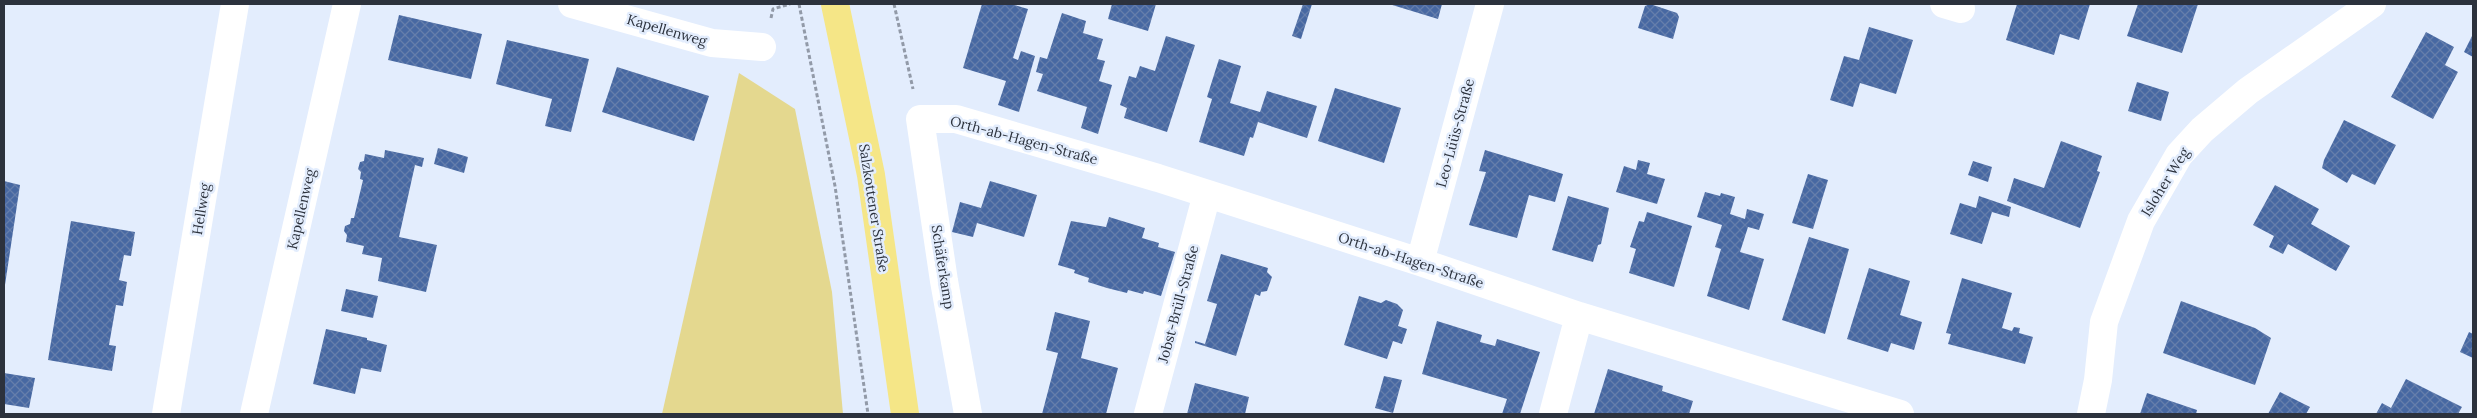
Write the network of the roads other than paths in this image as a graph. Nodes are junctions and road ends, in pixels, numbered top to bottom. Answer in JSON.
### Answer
{"nodes":[{"id":1,"x":235,"y":4,"type":"edge"},
{"id":2,"x":347,"y":4,"type":"edge"},
{"id":3,"x":572,"y":4,"type":"edge"},
{"id":4,"x":835,"y":4,"type":"edge"},
{"id":5,"x":1490,"y":4,"type":"edge"},
{"id":6,"x":2372,"y":4,"type":"edge"},
{"id":7,"x":762,"y":48,"type":"dead end"},
{"id":8,"x":920,"y":119,"type":"joint"},
{"id":9,"x":1207,"y":194,"type":"junction"},
{"id":10,"x":1420,"y":262,"type":"junction"},
{"id":11,"x":1579,"y":316,"type":"junction"},
{"id":12,"x":166,"y":414,"type":"edge"},
{"id":13,"x":254,"y":414,"type":"edge"},
{"id":14,"x":905,"y":414,"type":"edge"},
{"id":15,"x":968,"y":414,"type":"edge"},
{"id":16,"x":1148,"y":414,"type":"edge"},
{"id":17,"x":1553,"y":414,"type":"edge"},
{"id":18,"x":1900,"y":414,"type":"edge"},
{"id":19,"x":2091,"y":414,"type":"edge"}],
"edges":[{"from":1,"to":12,"type":"street","name":"Hellweg"},
{"from":2,"to":13,"type":"street","name":"Kapellenweg"},
{"from":3,"to":7,"type":"street","name":"Kapellenweg"},
{"from":4,"to":14,"type":"main road","name":"Salzkottener Straße"},
{"from":5,"to":10,"type":"street","name":"Leo-Lüüs-Straße"},
{"from":6,"to":19,"type":"street","name":"Isloher Weg"},
{"from":8,"to":9,"type":"street","name":"Orth-ab-Hagen-Straße"},
{"from":8,"to":15,"type":"street","name":"Schäferkamp"},
{"from":9,"to":10,"type":"street","name":"Orth-ab-Hagen-Straße"},
{"from":9,"to":16,"type":"street","name":"Jobst-Brüll-Straße"},
{"from":10,"to":11,"type":"street","name":"Orth-ab-Hagen-Straße"},
{"from":11,"to":17,"type":"street"},
{"from":11,"to":18,"type":"street","name":"Orth-ab-Hagen-Straße"}]}
